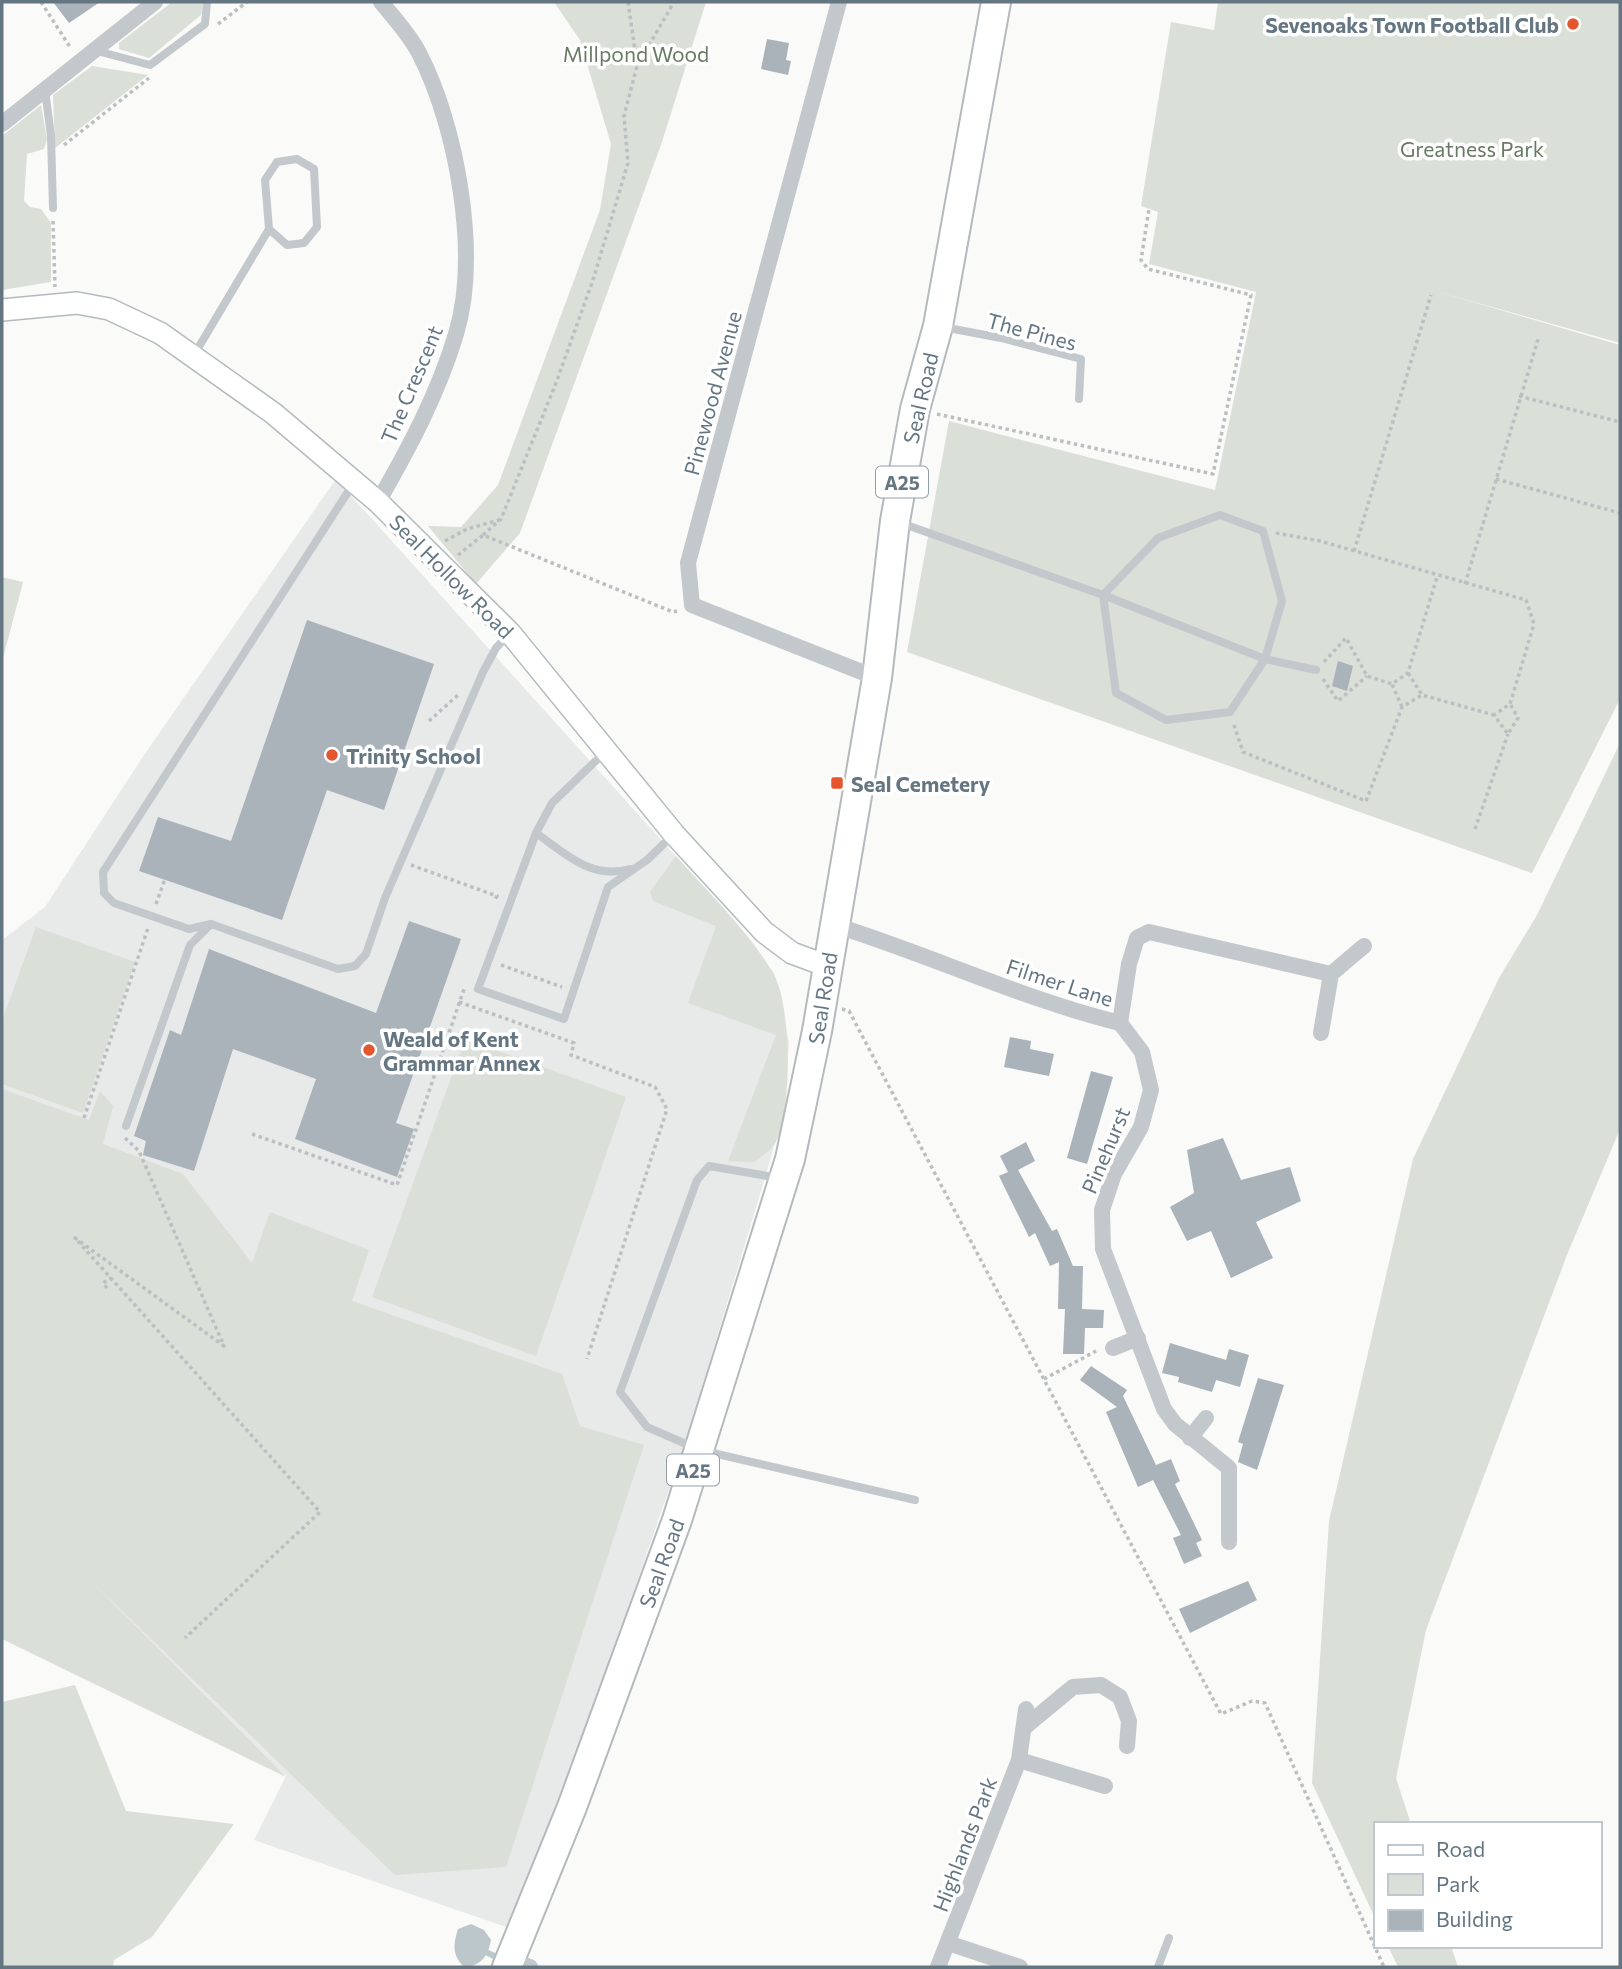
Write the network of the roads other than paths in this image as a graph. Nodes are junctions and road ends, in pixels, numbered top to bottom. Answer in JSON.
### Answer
{"nodes":[{"id":1,"x":155,"y":2,"type":"edge"},
{"id":2,"x":207,"y":2,"type":"edge"},
{"id":3,"x":381,"y":2,"type":"edge"},
{"id":4,"x":839,"y":2,"type":"edge"},
{"id":5,"x":996,"y":2,"type":"edge"},
{"id":6,"x":97,"y":51,"type":"junction"},
{"id":7,"x":45,"y":90,"type":"junction"},
{"id":8,"x":2,"y":124,"type":"edge"},
{"id":9,"x":53,"y":208,"type":"road end"},
{"id":10,"x":268,"y":229,"type":"junction"},
{"id":11,"x":2,"y":310,"type":"edge"},
{"id":12,"x":938,"y":326,"type":"junction"},
{"id":13,"x":193,"y":356,"type":"junction"},
{"id":14,"x":1079,"y":399,"type":"dead end"},
{"id":15,"x":354,"y":482,"type":"junction"},
{"id":16,"x":378,"y":502,"type":"junction"},
{"id":17,"x":895,"y":521,"type":"junction"},
{"id":18,"x":1103,"y":596,"type":"junction"},
{"id":19,"x":510,"y":633,"type":"junction"},
{"id":20,"x":1265,"y":659,"type":"junction"},
{"id":21,"x":1316,"y":670,"type":"road end"},
{"id":22,"x":877,"y":678,"type":"junction"},
{"id":23,"x":607,"y":750,"type":"junction"},
{"id":24,"x":536,"y":833,"type":"junction"},
{"id":25,"x":674,"y":834,"type":"junction"},
{"id":26,"x":633,"y":868,"type":"junction"},
{"id":27,"x":211,"y":924,"type":"junction"},
{"id":28,"x":834,"y":925,"type":"junction"},
{"id":29,"x":1364,"y":946,"type":"dead end"},
{"id":30,"x":827,"y":966,"type":"junction"},
{"id":31,"x":1331,"y":974,"type":"junction"},
{"id":32,"x":1121,"y":1023,"type":"junction"},
{"id":33,"x":1321,"y":1033,"type":"dead end"},
{"id":34,"x":126,"y":1126,"type":"road end"},
{"id":35,"x":783,"y":1179,"type":"junction"},
{"id":36,"x":1138,"y":1338,"type":"junction"},
{"id":37,"x":1113,"y":1349,"type":"road end"},
{"id":38,"x":1206,"y":1418,"type":"dead end"},
{"id":39,"x":1190,"y":1438,"type":"junction"},
{"id":40,"x":700,"y":1450,"type":"junction"},
{"id":41,"x":915,"y":1500,"type":"dead end"},
{"id":42,"x":1229,"y":1542,"type":"dead end"},
{"id":43,"x":1026,"y":1709,"type":"dead end"},
{"id":44,"x":1026,"y":1726,"type":"junction"},
{"id":45,"x":1127,"y":1746,"type":"dead end"},
{"id":46,"x":1019,"y":1760,"type":"junction"},
{"id":47,"x":1105,"y":1786,"type":"dead end"},
{"id":48,"x":1169,"y":1938,"type":"dead end"},
{"id":49,"x":948,"y":1943,"type":"junction"},
{"id":50,"x":515,"y":1965,"type":"edge"},
{"id":51,"x":938,"y":1967,"type":"edge"},
{"id":52,"x":1020,"y":1967,"type":"edge"},
{"id":53,"x":1158,"y":1967,"type":"edge"}],
"edges":[{"from":1,"to":6,"type":"street"},
{"from":2,"to":6,"type":"lane"},
{"from":3,"to":16,"type":"street","name":"The Crescent"},
{"from":4,"to":22,"type":"street","name":"Pinewood Avenue"},
{"from":5,"to":12,"type":"highway","name":"Seal Road","number":"A25"},
{"from":6,"to":7,"type":"street"},
{"from":7,"to":8,"type":"street"},
{"from":7,"to":9,"type":"lane"},
{"from":10,"to":10,"type":"lane"},
{"from":10,"to":13,"type":"lane"},
{"from":11,"to":13,"type":"main road","name":"Seal Hollow Road"},
{"from":12,"to":14,"type":"lane","name":"The Pines"},
{"from":12,"to":17,"type":"highway","name":"Seal Road","number":"A25"},
{"from":13,"to":15,"type":"main road","name":"Seal Hollow Road"},
{"from":15,"to":16,"type":"main road","name":"Seal Hollow Road"},
{"from":15,"to":27,"type":"lane"},
{"from":16,"to":19,"type":"main road","name":"Seal Hollow Road"},
{"from":17,"to":18,"type":"lane"},
{"from":17,"to":22,"type":"highway","name":"Seal Road","number":"A25"},
{"from":18,"to":20,"type":"lane"},
{"from":18,"to":20,"type":"lane"},
{"from":18,"to":20,"type":"lane"},
{"from":19,"to":23,"type":"main road","name":"Seal Hollow Road"},
{"from":19,"to":27,"type":"lane"},
{"from":20,"to":21,"type":"lane"},
{"from":22,"to":28,"type":"highway","name":"Seal Road","number":"A25"},
{"from":23,"to":24,"type":"lane"},
{"from":23,"to":25,"type":"main road","name":"Seal Hollow Road"},
{"from":24,"to":26,"type":"lane"},
{"from":24,"to":26,"type":"lane"},
{"from":25,"to":26,"type":"lane"},
{"from":25,"to":30,"type":"main road","name":"Seal Hollow Road"},
{"from":27,"to":34,"type":"lane"},
{"from":28,"to":30,"type":"highway","name":"Seal Road","number":"A25"},
{"from":28,"to":32,"type":"street","name":"Filmer Lane"},
{"from":29,"to":31,"type":"street"},
{"from":30,"to":35,"type":"highway","name":"Seal Road","number":"A25"},
{"from":31,"to":32,"type":"street","name":"Filmer Lane"},
{"from":31,"to":33,"type":"street"},
{"from":32,"to":36,"type":"street","name":"Pinehurst"},
{"from":35,"to":40,"type":"highway","name":"Seal Road","number":"A25"},
{"from":35,"to":40,"type":"lane"},
{"from":36,"to":37,"type":"street"},
{"from":36,"to":39,"type":"street","name":"Pinehurst"},
{"from":38,"to":39,"type":"street"},
{"from":39,"to":42,"type":"street","name":"Pinehurst"},
{"from":40,"to":41,"type":"lane"},
{"from":40,"to":50,"type":"highway","name":"Seal Road","number":"A25"},
{"from":43,"to":44,"type":"street","name":"Highlands Park"},
{"from":44,"to":45,"type":"street"},
{"from":44,"to":46,"type":"street","name":"Highlands Park"},
{"from":46,"to":47,"type":"street","name":"Highlands Park"},
{"from":46,"to":49,"type":"street","name":"Highlands Park"},
{"from":48,"to":53,"type":"lane"},
{"from":49,"to":51,"type":"street","name":"Highlands Park"},
{"from":49,"to":52,"type":"street","name":"Highlands Park"}]}
